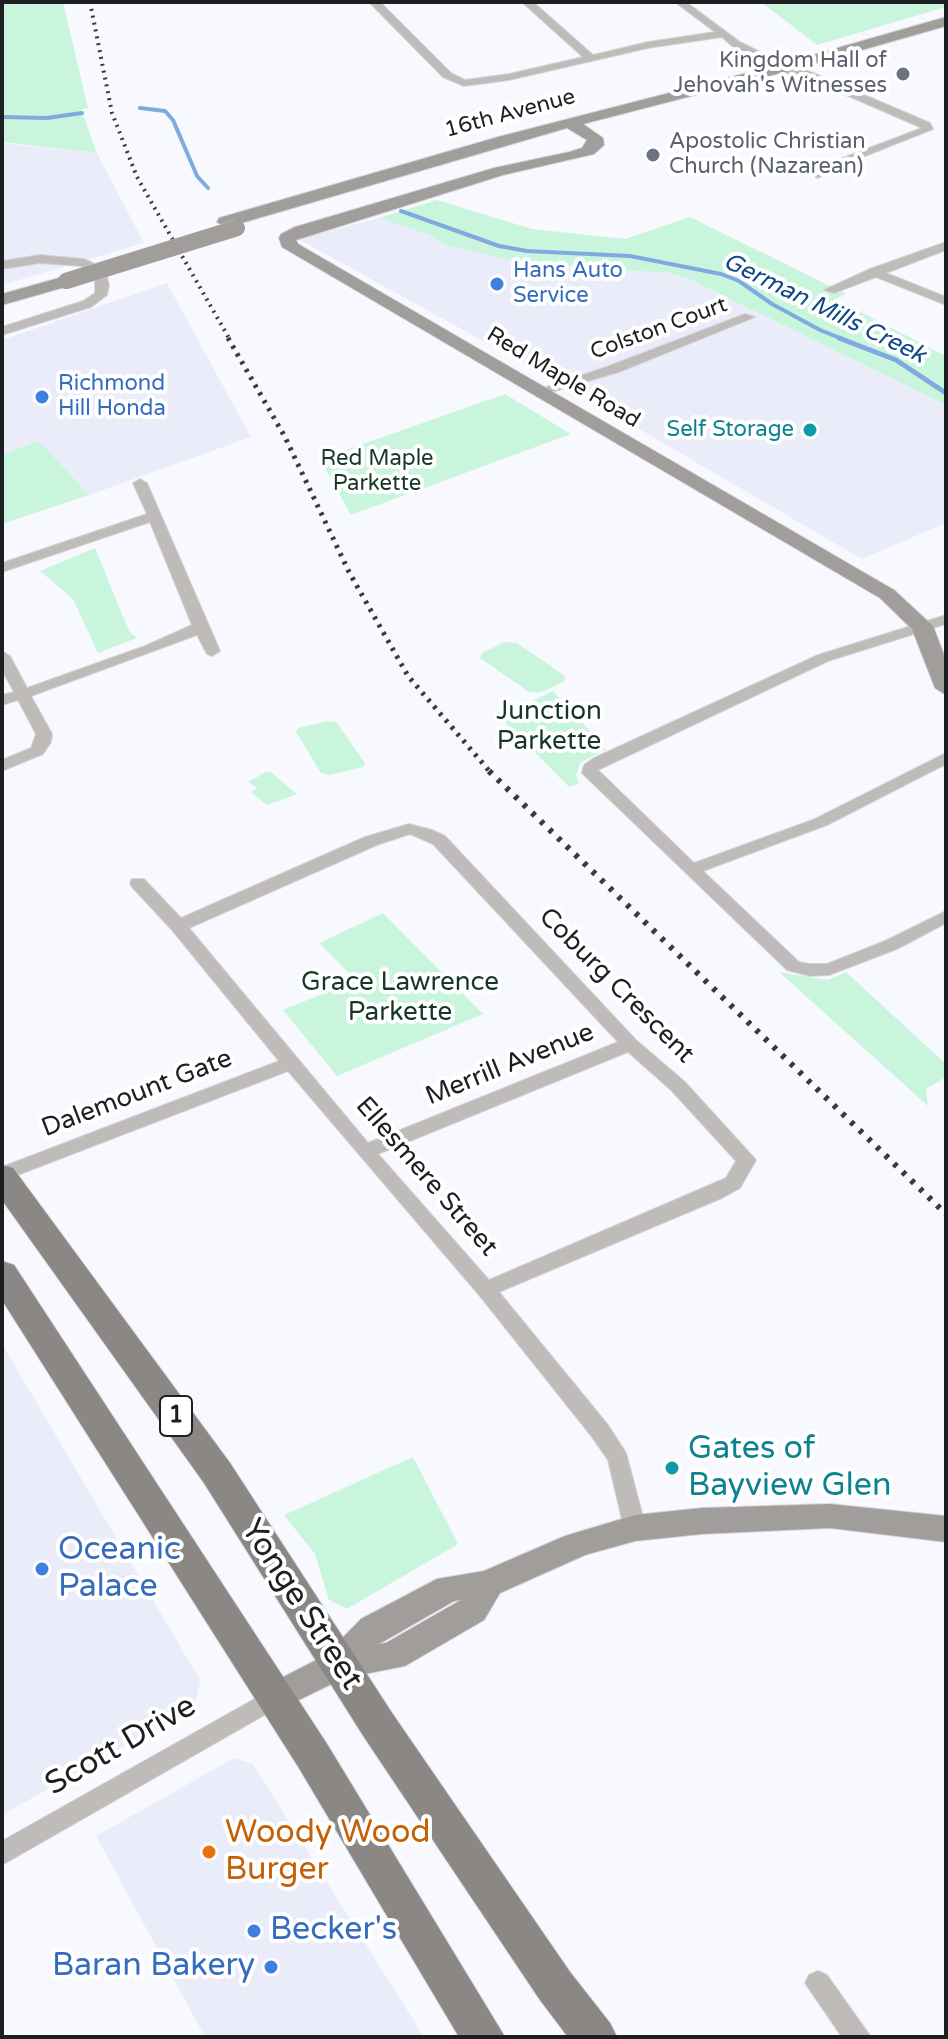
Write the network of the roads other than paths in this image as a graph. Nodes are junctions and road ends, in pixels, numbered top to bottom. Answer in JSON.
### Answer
{"nodes":[{"id":1,"x":374,"y":2,"type":"edge"},
{"id":2,"x":527,"y":2,"type":"edge"},
{"id":3,"x":680,"y":2,"type":"edge"},
{"id":4,"x":946,"y":21,"type":"edge"},
{"id":5,"x":946,"y":30,"type":"edge"},
{"id":6,"x":724,"y":34,"type":"junction"},
{"id":7,"x":592,"y":59,"type":"junction"},
{"id":8,"x":796,"y":70,"type":"junction"},
{"id":9,"x":575,"y":126,"type":"junction"},
{"id":10,"x":818,"y":175,"type":"dead end"},
{"id":11,"x":287,"y":238,"type":"joint"},
{"id":12,"x":946,"y":246,"type":"edge"},
{"id":13,"x":2,"y":265,"type":"edge"},
{"id":14,"x":874,"y":272,"type":"junction"},
{"id":15,"x":62,"y":278,"type":"junction"},
{"id":16,"x":830,"y":290,"type":"dead end"},
{"id":17,"x":2,"y":292,"type":"edge"},
{"id":18,"x":2,"y":300,"type":"edge"},
{"id":19,"x":946,"y":301,"type":"edge"},
{"id":20,"x":749,"y":317,"type":"dead end"},
{"id":21,"x":2,"y":331,"type":"edge"},
{"id":22,"x":538,"y":392,"type":"junction"},
{"id":23,"x":140,"y":483,"type":"dead end"},
{"id":24,"x":154,"y":516,"type":"junction"},
{"id":25,"x":2,"y":568,"type":"edge"},
{"id":26,"x":946,"y":619,"type":"edge"},
{"id":27,"x":200,"y":626,"type":"junction"},
{"id":28,"x":922,"y":626,"type":"junction"},
{"id":29,"x":212,"y":651,"type":"dead end"},
{"id":30,"x":2,"y":656,"type":"edge"},
{"id":31,"x":946,"y":688,"type":"edge"},
{"id":32,"x":22,"y":694,"type":"junction"},
{"id":33,"x":2,"y":700,"type":"edge"},
{"id":34,"x":946,"y":758,"type":"edge"},
{"id":35,"x":2,"y":766,"type":"edge"},
{"id":36,"x":691,"y":870,"type":"junction"},
{"id":37,"x":138,"y":883,"type":"dead end"},
{"id":38,"x":946,"y":916,"type":"edge"},
{"id":39,"x":178,"y":926,"type":"junction"},
{"id":40,"x":630,"y":1044,"type":"junction"},
{"id":41,"x":291,"y":1063,"type":"junction"},
{"id":42,"x":365,"y":1152,"type":"junction"},
{"id":43,"x":2,"y":1175,"type":"edge"},
{"id":44,"x":2,"y":1273,"type":"edge"},
{"id":45,"x":486,"y":1290,"type":"junction"},
{"id":46,"x":635,"y":1528,"type":"junction"},
{"id":47,"x":946,"y":1529,"type":"edge"},
{"id":48,"x":338,"y":1665,"type":"junction"},
{"id":49,"x":274,"y":1698,"type":"junction"},
{"id":50,"x":2,"y":1854,"type":"edge"},
{"id":51,"x":818,"y":1983,"type":"dead end"},
{"id":52,"x":483,"y":2037,"type":"edge"},
{"id":53,"x":595,"y":2037,"type":"edge"},
{"id":54,"x":858,"y":2037,"type":"edge"}],
"edges":[{"from":1,"to":7,"type":"street"},
{"from":2,"to":7,"type":"street"},
{"from":3,"to":6,"type":"street"},
{"from":4,"to":8,"type":"street","name":"16th Avenue"},
{"from":5,"to":8,"type":"street","name":"16th Avenue"},
{"from":6,"to":7,"type":"street"},
{"from":6,"to":8,"type":"street"},
{"from":8,"to":9,"type":"street","name":"16th Avenue"},
{"from":8,"to":10,"type":"street"},
{"from":9,"to":11,"type":"street","name":"16th Avenue"},
{"from":9,"to":15,"type":"street","name":"16th Avenue","bridge":true},
{"from":11,"to":22,"type":"street","name":"Red Maple Road"},
{"from":12,"to":14,"type":"street"},
{"from":13,"to":21,"type":"street"},
{"from":14,"to":16,"type":"street"},
{"from":14,"to":19,"type":"street"},
{"from":15,"to":17,"type":"street","name":"16th Avenue"},
{"from":15,"to":18,"type":"street","name":"16th Avenue"},
{"from":20,"to":22,"type":"street","name":"Colston Court"},
{"from":22,"to":28,"type":"street","name":"Red Maple Road"},
{"from":23,"to":24,"type":"street"},
{"from":24,"to":25,"type":"street"},
{"from":24,"to":27,"type":"street"},
{"from":26,"to":28,"type":"street"},
{"from":27,"to":29,"type":"street"},
{"from":27,"to":32,"type":"street"},
{"from":28,"to":31,"type":"street","name":"Red Maple Road"},
{"from":28,"to":36,"type":"street"},
{"from":30,"to":32,"type":"street"},
{"from":32,"to":33,"type":"street"},
{"from":32,"to":35,"type":"street"},
{"from":34,"to":36,"type":"street"},
{"from":36,"to":38,"type":"street"},
{"from":37,"to":39,"type":"street","name":"Ellesmere Street"},
{"from":39,"to":40,"type":"street","name":"Coburg Crescent"},
{"from":39,"to":41,"type":"street","name":"Ellesmere Street"},
{"from":40,"to":42,"type":"street","name":"Merrill Avenue"},
{"from":40,"to":45,"type":"street","name":"Coburg Crescent"},
{"from":41,"to":42,"type":"street","name":"Ellesmere Street"},
{"from":41,"to":43,"type":"street","name":"Dalemount Gate"},
{"from":42,"to":45,"type":"street","name":"Ellesmere Street"},
{"from":43,"to":48,"type":"main road","name":"Yonge Street","number":"1"},
{"from":44,"to":49,"type":"main road"},
{"from":45,"to":46,"type":"street","name":"Ellesmere Street"},
{"from":46,"to":47,"type":"street"},
{"from":46,"to":48,"type":"street"},
{"from":48,"to":49,"type":"street"},
{"from":48,"to":53,"type":"main road","name":"Yonge Street","number":"1"},
{"from":49,"to":50,"type":"street","name":"Scott Drive"},
{"from":49,"to":52,"type":"main road"},
{"from":51,"to":54,"type":"street"}]}
